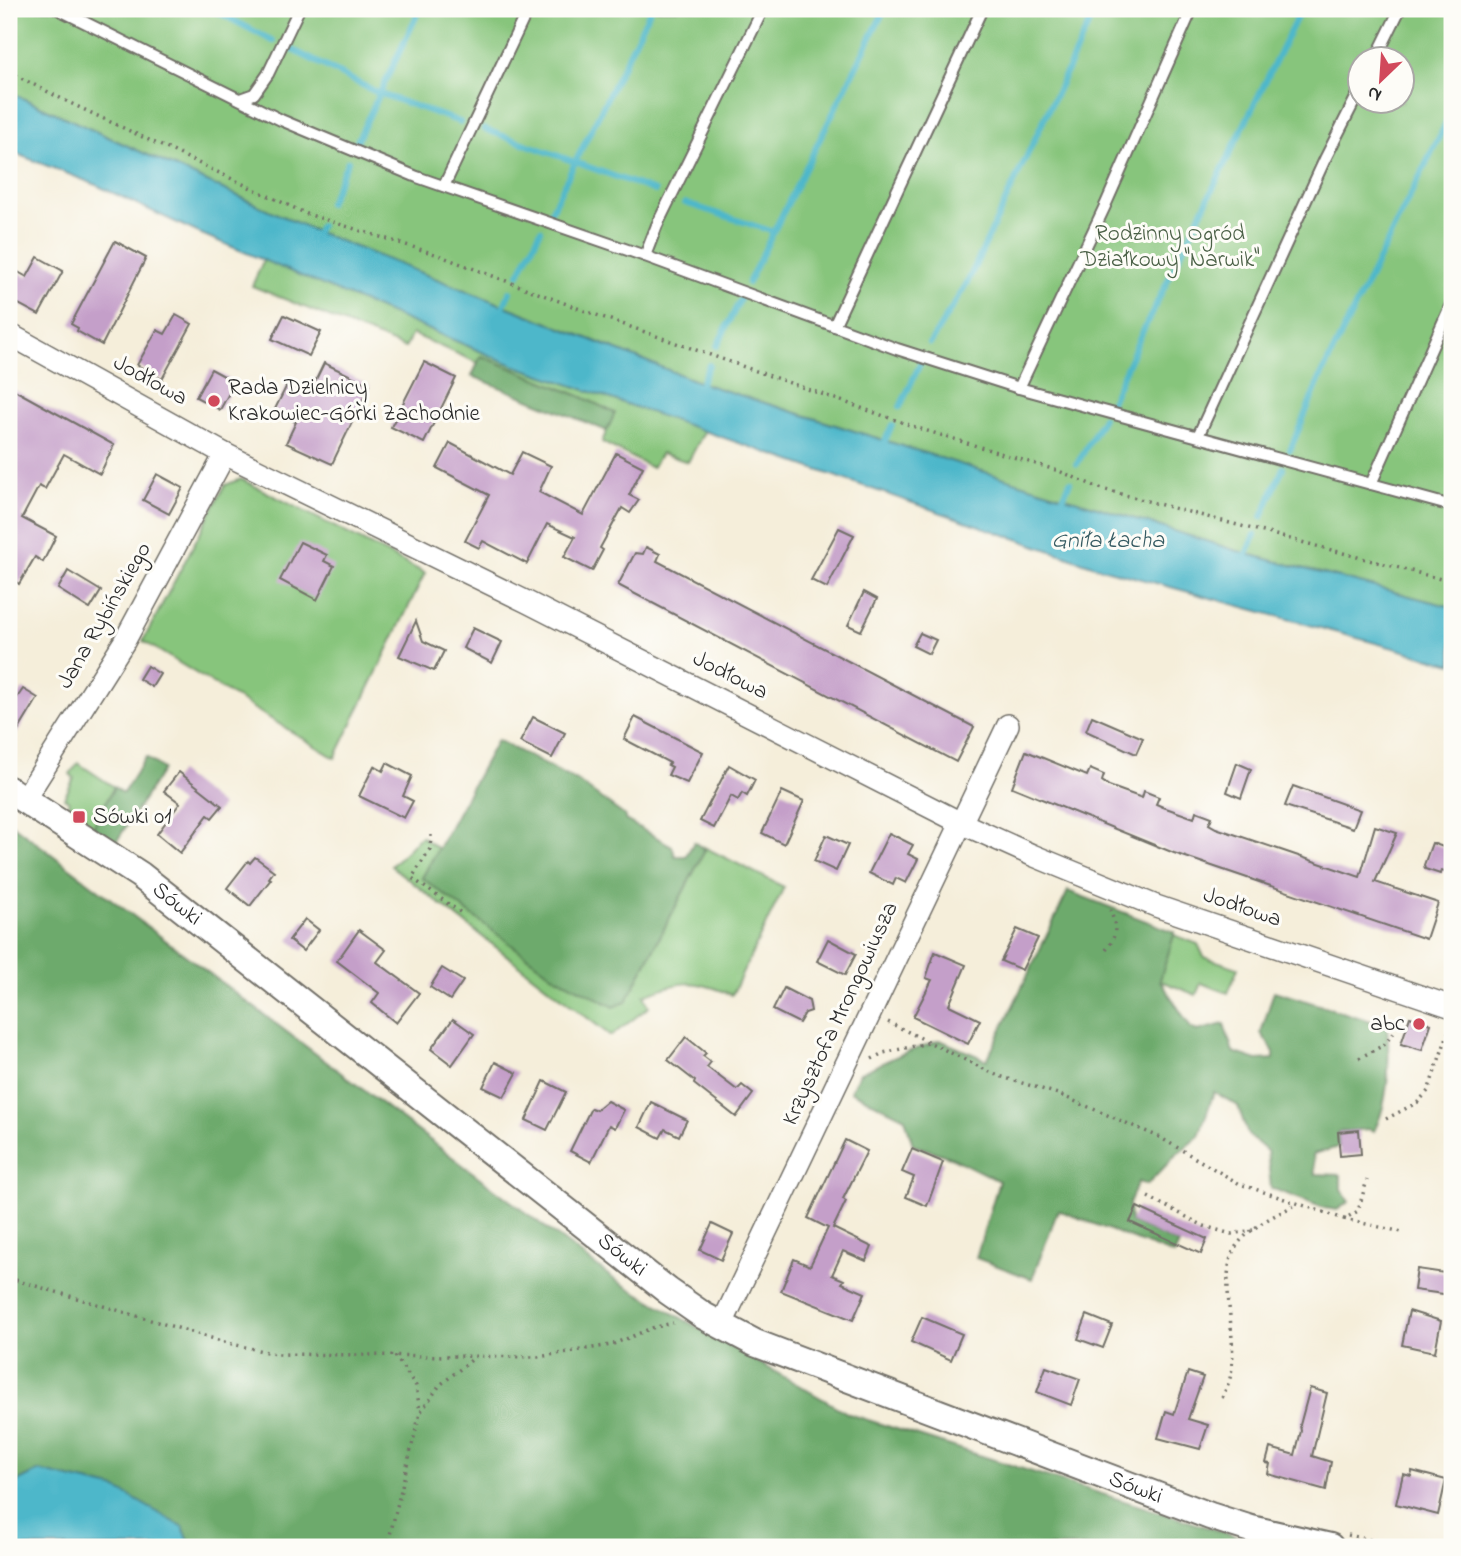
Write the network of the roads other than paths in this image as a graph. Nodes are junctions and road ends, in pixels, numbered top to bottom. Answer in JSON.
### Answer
{"nodes":[{"id":1,"x":58,"y":9,"type":"edge"},
{"id":2,"x":299,"y":9,"type":"edge"},
{"id":3,"x":528,"y":9,"type":"edge"},
{"id":4,"x":763,"y":9,"type":"edge"},
{"id":5,"x":982,"y":9,"type":"edge"},
{"id":6,"x":1192,"y":9,"type":"edge"},
{"id":7,"x":1400,"y":9,"type":"edge"},
{"id":8,"x":1382,"y":46,"type":"edge"},
{"id":9,"x":240,"y":99,"type":"junction"},
{"id":10,"x":1347,"y":116,"type":"edge"},
{"id":11,"x":444,"y":186,"type":"junction"},
{"id":12,"x":645,"y":256,"type":"junction"},
{"id":13,"x":1452,"y":303,"type":"edge"},
{"id":14,"x":834,"y":326,"type":"junction"},
{"id":15,"x":9,"y":334,"type":"edge"},
{"id":16,"x":1019,"y":388,"type":"junction"},
{"id":17,"x":1198,"y":436,"type":"junction"},
{"id":18,"x":225,"y":454,"type":"junction"},
{"id":19,"x":1371,"y":484,"type":"junction"},
{"id":20,"x":1452,"y":506,"type":"edge"},
{"id":21,"x":1008,"y":724,"type":"dead end"},
{"id":22,"x":16,"y":795,"type":"edge"},
{"id":23,"x":961,"y":823,"type":"junction"},
{"id":24,"x":1452,"y":1007,"type":"edge"},
{"id":25,"x":713,"y":1321,"type":"junction"},
{"id":26,"x":1335,"y":1540,"type":"edge"}],
"edges":[{"from":1,"to":9,"type":"lane"},
{"from":2,"to":9,"type":"lane"},
{"from":3,"to":11,"type":"lane"},
{"from":4,"to":12,"type":"lane"},
{"from":5,"to":14,"type":"lane"},
{"from":6,"to":16,"type":"lane"},
{"from":7,"to":8,"type":"lane"},
{"from":9,"to":11,"type":"lane"},
{"from":10,"to":17,"type":"lane"},
{"from":11,"to":12,"type":"lane"},
{"from":12,"to":14,"type":"lane"},
{"from":13,"to":19,"type":"lane"},
{"from":14,"to":16,"type":"lane"},
{"from":15,"to":18,"type":"street","name":"Jodłowa"},
{"from":16,"to":17,"type":"lane"},
{"from":17,"to":19,"type":"lane"},
{"from":18,"to":22,"type":"street","name":"Jana Rybińskiego"},
{"from":18,"to":23,"type":"street","name":"Jodłowa"},
{"from":19,"to":20,"type":"lane"},
{"from":21,"to":23,"type":"street","name":"Krzysztofa Mrongowiusza"},
{"from":22,"to":25,"type":"street","name":"Sówki"},
{"from":23,"to":24,"type":"street","name":"Jodłowa"},
{"from":23,"to":25,"type":"street","name":"Krzysztofa Mrongowiusza"},
{"from":25,"to":26,"type":"street","name":"Sówki"}]}
